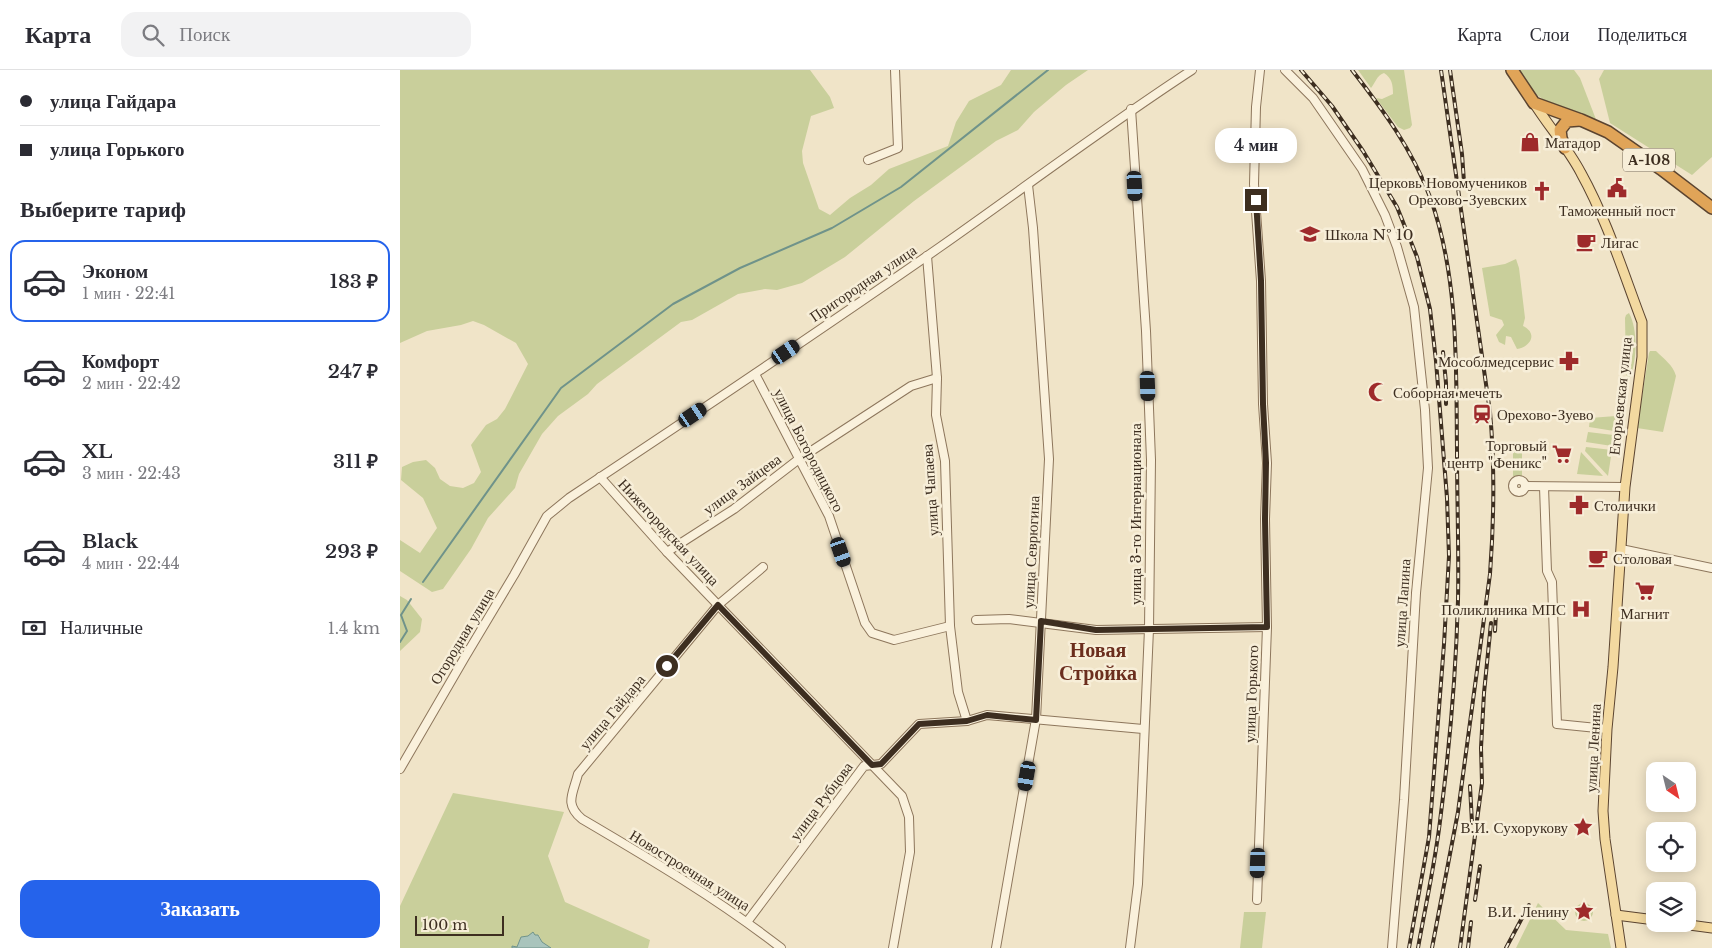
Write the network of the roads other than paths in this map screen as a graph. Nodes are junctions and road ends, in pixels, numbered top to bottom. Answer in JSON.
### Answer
{"nodes":[{"id":1,"x":895,"y":70,"type":"edge"},
{"id":2,"x":1192,"y":70,"type":"edge"},
{"id":3,"x":1260,"y":70,"type":"edge"},
{"id":4,"x":1285,"y":70,"type":"edge"},
{"id":5,"x":1512,"y":70,"type":"edge"},
{"id":6,"x":1534,"y":103,"type":"junction"},
{"id":7,"x":1131,"y":109,"type":"junction"},
{"id":8,"x":1581,"y":120,"type":"junction"},
{"id":9,"x":1564,"y":148,"type":"junction"},
{"id":10,"x":868,"y":160,"type":"dead end"},
{"id":11,"x":1028,"y":185,"type":"junction"},
{"id":12,"x":1712,"y":208,"type":"edge"},
{"id":13,"x":927,"y":256,"type":"junction"},
{"id":14,"x":755,"y":374,"type":"junction"},
{"id":15,"x":937,"y":378,"type":"junction"},
{"id":16,"x":798,"y":459,"type":"junction"},
{"id":17,"x":600,"y":477,"type":"junction"},
{"id":18,"x":1525,"y":486,"type":"dead end"},
{"id":19,"x":1544,"y":487,"type":"junction"},
{"id":20,"x":1624,"y":487,"type":"junction"},
{"id":21,"x":548,"y":516,"type":"joint"},
{"id":22,"x":1621,"y":549,"type":"junction"},
{"id":23,"x":667,"y":552,"type":"junction"},
{"id":24,"x":764,"y":567,"type":"dead end"},
{"id":25,"x":1712,"y":568,"type":"edge"},
{"id":26,"x":718,"y":605,"type":"junction"},
{"id":27,"x":976,"y":620,"type":"dead end"},
{"id":28,"x":1041,"y":621,"type":"junction"},
{"id":29,"x":950,"y":626,"type":"junction"},
{"id":30,"x":1267,"y":627,"type":"junction"},
{"id":31,"x":1149,"y":629,"type":"junction"},
{"id":32,"x":1036,"y":720,"type":"junction"},
{"id":33,"x":967,"y":721,"type":"junction"},
{"id":34,"x":1607,"y":729,"type":"junction"},
{"id":35,"x":1143,"y":730,"type":"junction"},
{"id":36,"x":872,"y":765,"type":"junction"},
{"id":37,"x":400,"y":769,"type":"edge"},
{"id":38,"x":582,"y":819,"type":"joint"},
{"id":39,"x":1257,"y":900,"type":"dead end"},
{"id":40,"x":1616,"y":915,"type":"junction"},
{"id":41,"x":1646,"y":919,"type":"edge"},
{"id":42,"x":747,"y":922,"type":"junction"},
{"id":43,"x":1696,"y":926,"type":"edge"},
{"id":44,"x":1712,"y":928,"type":"edge"},
{"id":45,"x":781,"y":948,"type":"edge"},
{"id":46,"x":893,"y":948,"type":"edge"},
{"id":47,"x":996,"y":948,"type":"edge"},
{"id":48,"x":1130,"y":948,"type":"edge"},
{"id":49,"x":1392,"y":948,"type":"edge"},
{"id":50,"x":1621,"y":948,"type":"edge"}],
"edges":[{"from":1,"to":10,"type":"street"},
{"from":2,"to":7,"type":"street","name":"Пригородная улица"},
{"from":3,"to":30,"type":"street","name":"улица Горького"},
{"from":4,"to":49,"type":"street","name":"улица Лапина"},
{"from":5,"to":6,"type":"highway","name":"Егорьевская улица"},
{"from":6,"to":8,"type":"highway","number":"А-108"},
{"from":6,"to":9,"type":"main road","name":"Егорьевская улица"},
{"from":7,"to":11,"type":"street","name":"Пригородная улица"},
{"from":7,"to":31,"type":"street","name":"улица 3-го Интернационала"},
{"from":8,"to":9,"type":"highway"},
{"from":8,"to":12,"type":"highway","number":"А-108"},
{"from":9,"to":20,"type":"main road","name":"Егорьевская улица"},
{"from":11,"to":13,"type":"street","name":"Пригородная улица"},
{"from":11,"to":28,"type":"street","name":"улица Севрюгина"},
{"from":13,"to":14,"type":"street","name":"Пригородная улица"},
{"from":13,"to":15,"type":"street","name":"улица Чапаева"},
{"from":14,"to":16,"type":"street","name":"улица Богородицкого"},
{"from":14,"to":17,"type":"street","name":"Пригородная улица"},
{"from":15,"to":16,"type":"street","name":"улица Зайцева"},
{"from":15,"to":29,"type":"street","name":"улица Чапаева"},
{"from":16,"to":23,"type":"street","name":"улица Зайцева"},
{"from":16,"to":29,"type":"street","name":"улица Богородицкого"},
{"from":17,"to":21,"type":"street","name":"Пригородная улица"},
{"from":17,"to":23,"type":"street","name":"Нижегородская улица"},
{"from":18,"to":19,"type":"street"},
{"from":19,"to":20,"type":"street"},
{"from":19,"to":34,"type":"street"},
{"from":20,"to":22,"type":"main road","name":"Егорьевская улица"},
{"from":21,"to":37,"type":"street","name":"Огородная улица"},
{"from":22,"to":25,"type":"street"},
{"from":22,"to":34,"type":"main road","name":"улица Ленина"},
{"from":23,"to":26,"type":"street","name":"Нижегородская улица"},
{"from":24,"to":26,"type":"street"},
{"from":26,"to":36,"type":"street","name":"Нижегородская улица"},
{"from":26,"to":38,"type":"street","name":"улица Гайдара"},
{"from":27,"to":28,"type":"street"},
{"from":28,"to":31,"type":"street"},
{"from":28,"to":32,"type":"street","name":"улица Севрюгина"},
{"from":29,"to":33,"type":"street","name":"улица Чапаева"},
{"from":30,"to":31,"type":"street"},
{"from":30,"to":39,"type":"street","name":"улица Горького"},
{"from":31,"to":35,"type":"street","name":"улица 3-го Интернационала"},
{"from":32,"to":33,"type":"street","name":"улица Рубцова"},
{"from":32,"to":35,"type":"street","name":"улица Рубцова"},
{"from":32,"to":47,"type":"street","name":"улица Севрюгина"},
{"from":33,"to":36,"type":"street","name":"улица Рубцова"},
{"from":34,"to":40,"type":"main road","name":"улица Ленина"},
{"from":35,"to":48,"type":"street","name":"улица 3-го Интернационала"},
{"from":36,"to":42,"type":"street","name":"улица Рубцова"},
{"from":36,"to":46,"type":"street","name":"Нижегородская улица"},
{"from":38,"to":42,"type":"street","name":"Новостроечная улица"},
{"from":40,"to":41,"type":"main road"},
{"from":40,"to":50,"type":"main road","name":"улица Ленина"},
{"from":42,"to":45,"type":"street","name":"Новостроечная улица"},
{"from":43,"to":44,"type":"main road"}]}
